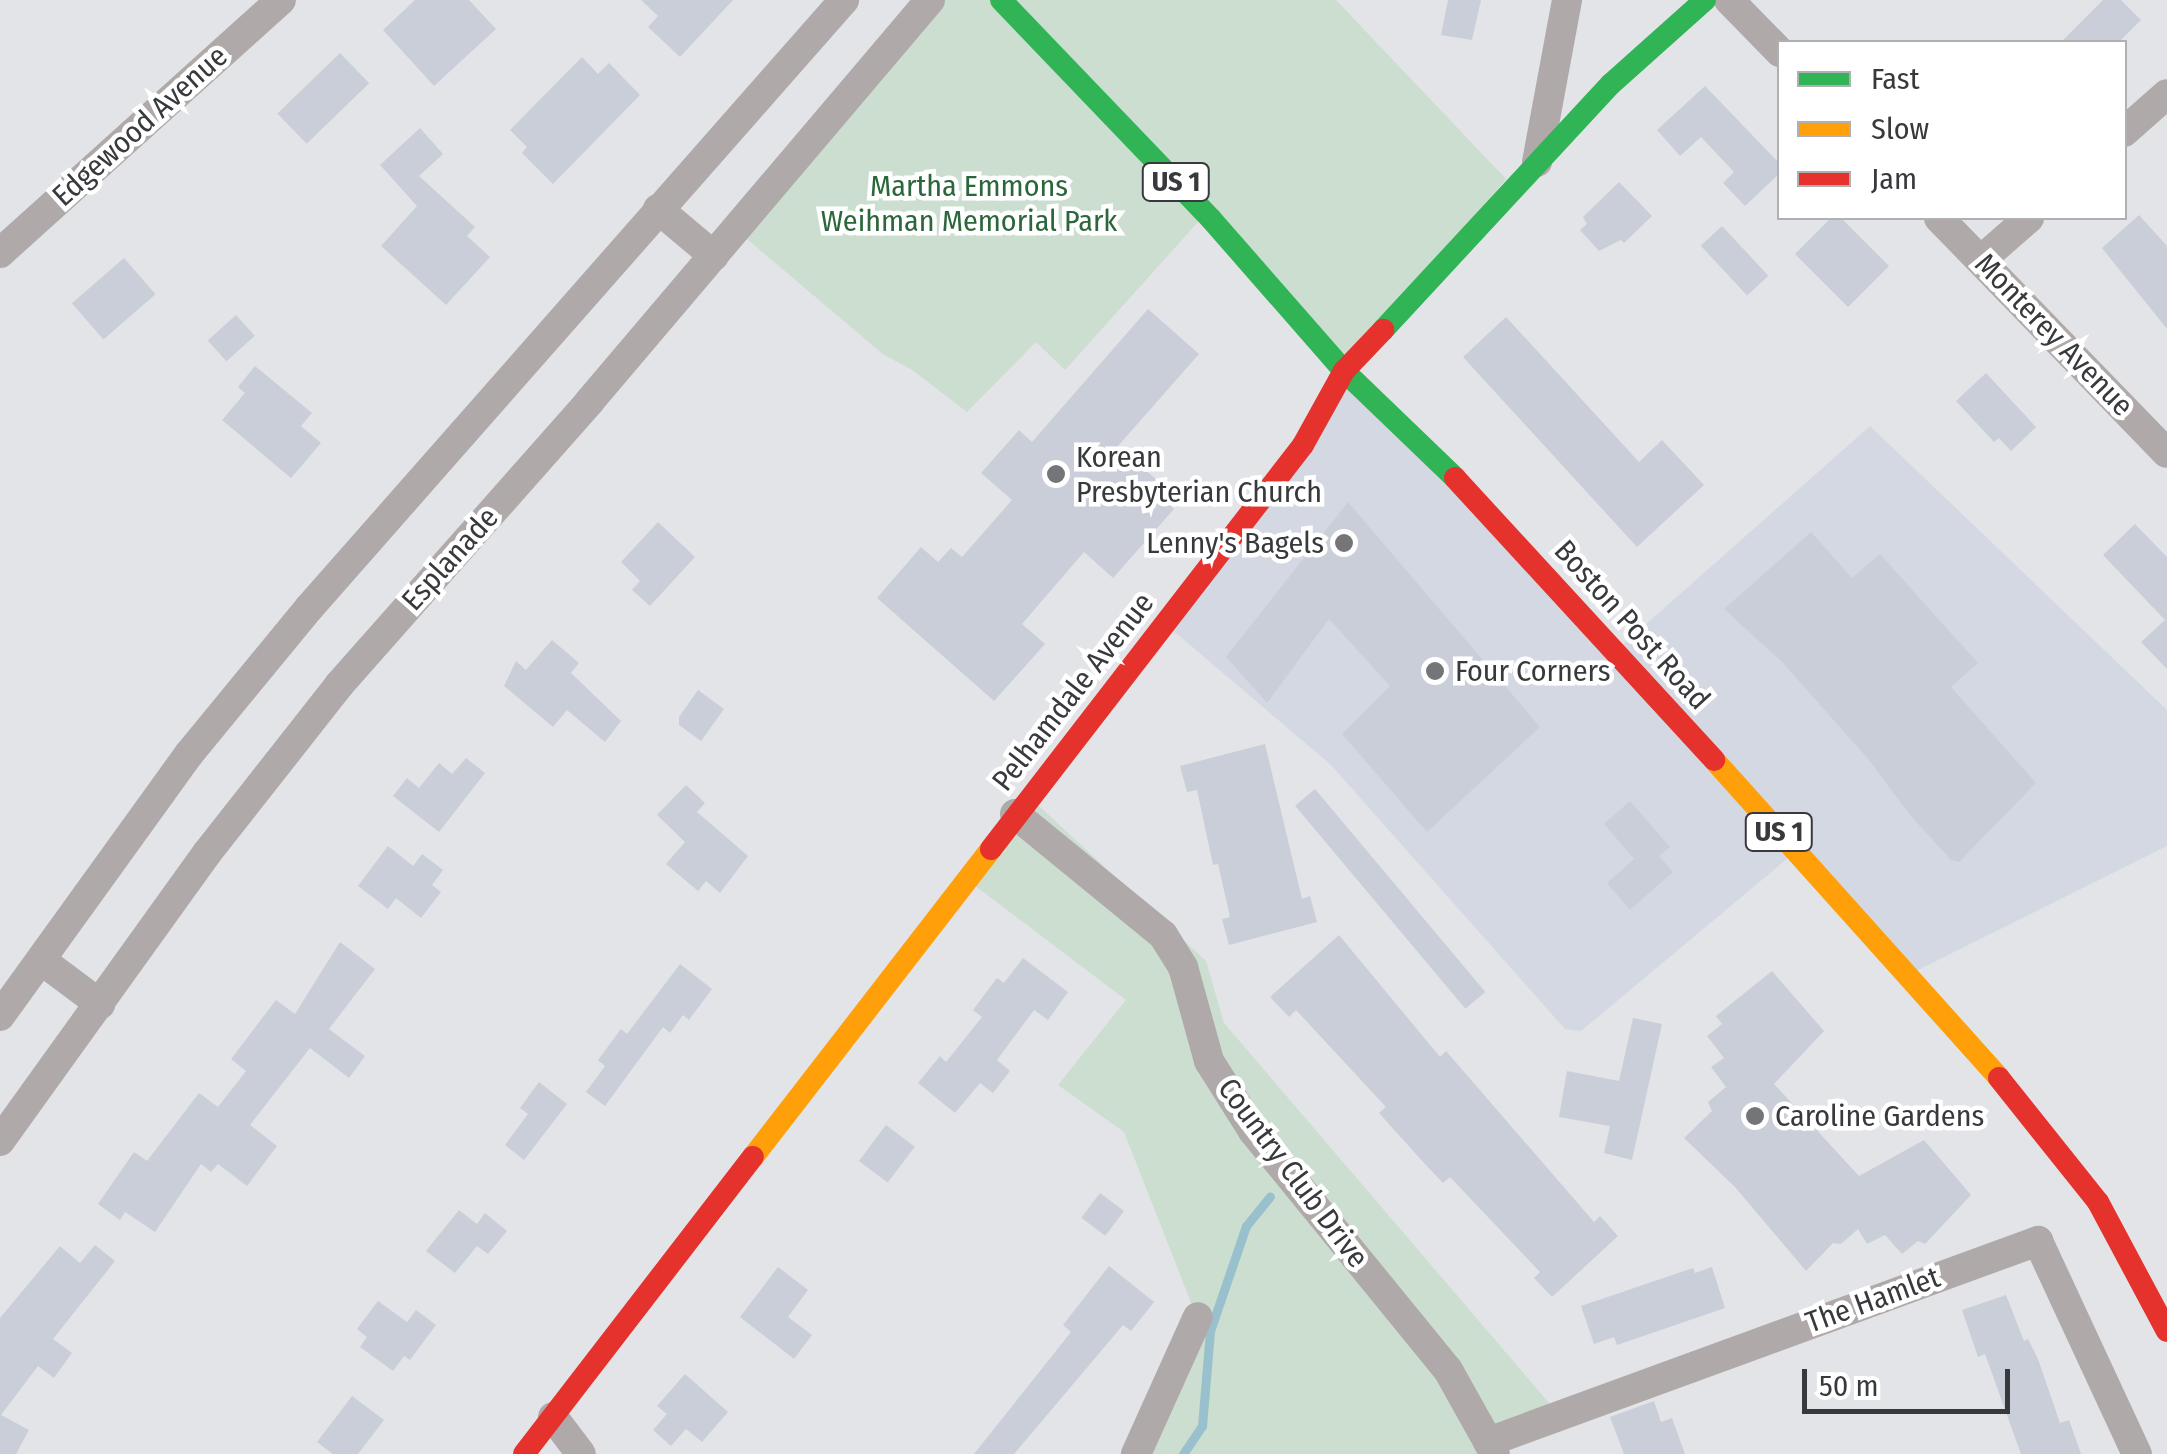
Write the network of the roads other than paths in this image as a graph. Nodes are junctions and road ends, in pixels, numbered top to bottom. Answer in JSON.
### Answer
{"nodes":[{"id":1,"x":281,"y":0,"type":"edge"},
{"id":2,"x":844,"y":0,"type":"edge"},
{"id":3,"x":930,"y":0,"type":"edge"},
{"id":4,"x":1001,"y":0,"type":"edge"},
{"id":5,"x":1567,"y":0,"type":"edge"},
{"id":6,"x":1705,"y":0,"type":"edge"},
{"id":7,"x":1729,"y":0,"type":"edge"},
{"id":8,"x":1777,"y":49,"type":"edge"},
{"id":9,"x":2167,"y":94,"type":"edge"},
{"id":10,"x":2127,"y":129,"type":"edge"},
{"id":11,"x":1536,"y":162,"type":"junction"},
{"id":12,"x":658,"y":209,"type":"junction"},
{"id":13,"x":1941,"y":220,"type":"edge"},
{"id":14,"x":2026,"y":220,"type":"edge"},
{"id":15,"x":0,"y":253,"type":"edge"},
{"id":16,"x":714,"y":256,"type":"junction"},
{"id":17,"x":1980,"y":260,"type":"junction"},
{"id":18,"x":1344,"y":370,"type":"junction"},
{"id":19,"x":2167,"y":453,"type":"edge"},
{"id":20,"x":1015,"y":814,"type":"junction"},
{"id":21,"x":41,"y":960,"type":"junction"},
{"id":22,"x":100,"y":1004,"type":"junction"},
{"id":23,"x":0,"y":1016,"type":"edge"},
{"id":24,"x":0,"y":1142,"type":"edge"},
{"id":25,"x":1198,"y":1317,"type":"dead end"},
{"id":26,"x":2167,"y":1331,"type":"edge"},
{"id":27,"x":553,"y":1417,"type":"junction"},
{"id":28,"x":1491,"y":1448,"type":"edge"},
{"id":29,"x":524,"y":1454,"type":"edge"},
{"id":30,"x":581,"y":1454,"type":"edge"},
{"id":31,"x":1136,"y":1454,"type":"edge"},
{"id":32,"x":2137,"y":1454,"type":"edge"}],
"edges":[{"from":1,"to":15,"type":"street","name":"Edgewood Avenue"},
{"from":2,"to":12,"type":"street"},
{"from":3,"to":16,"type":"street","name":"Esplanade"},
{"from":4,"to":18,"type":"street","name":"Boston Post Road","number":"US 1"},
{"from":5,"to":11,"type":"street"},
{"from":6,"to":11,"type":"street","name":"Pelhamdale Avenue"},
{"from":7,"to":8,"type":"street"},
{"from":9,"to":10,"type":"street"},
{"from":11,"to":18,"type":"street","name":"Pelhamdale Avenue"},
{"from":12,"to":16,"type":"street"},
{"from":12,"to":21,"type":"street"},
{"from":13,"to":17,"type":"street","name":"Monterey Avenue"},
{"from":14,"to":17,"type":"street"},
{"from":16,"to":22,"type":"street","name":"Esplanade"},
{"from":17,"to":19,"type":"street","name":"Monterey Avenue"},
{"from":18,"to":20,"type":"street","name":"Pelhamdale Avenue"},
{"from":18,"to":26,"type":"street","name":"Boston Post Road","number":"US 1"},
{"from":20,"to":27,"type":"street","name":"Pelhamdale Avenue"},
{"from":20,"to":28,"type":"street","name":"Country Club Drive"},
{"from":21,"to":22,"type":"street"},
{"from":21,"to":23,"type":"street"},
{"from":22,"to":24,"type":"street","name":"Esplanade"},
{"from":25,"to":31,"type":"street"},
{"from":27,"to":29,"type":"street","name":"Pelhamdale Avenue"},
{"from":27,"to":30,"type":"street"},
{"from":28,"to":32,"type":"street","name":"The Hamlet"}]}
